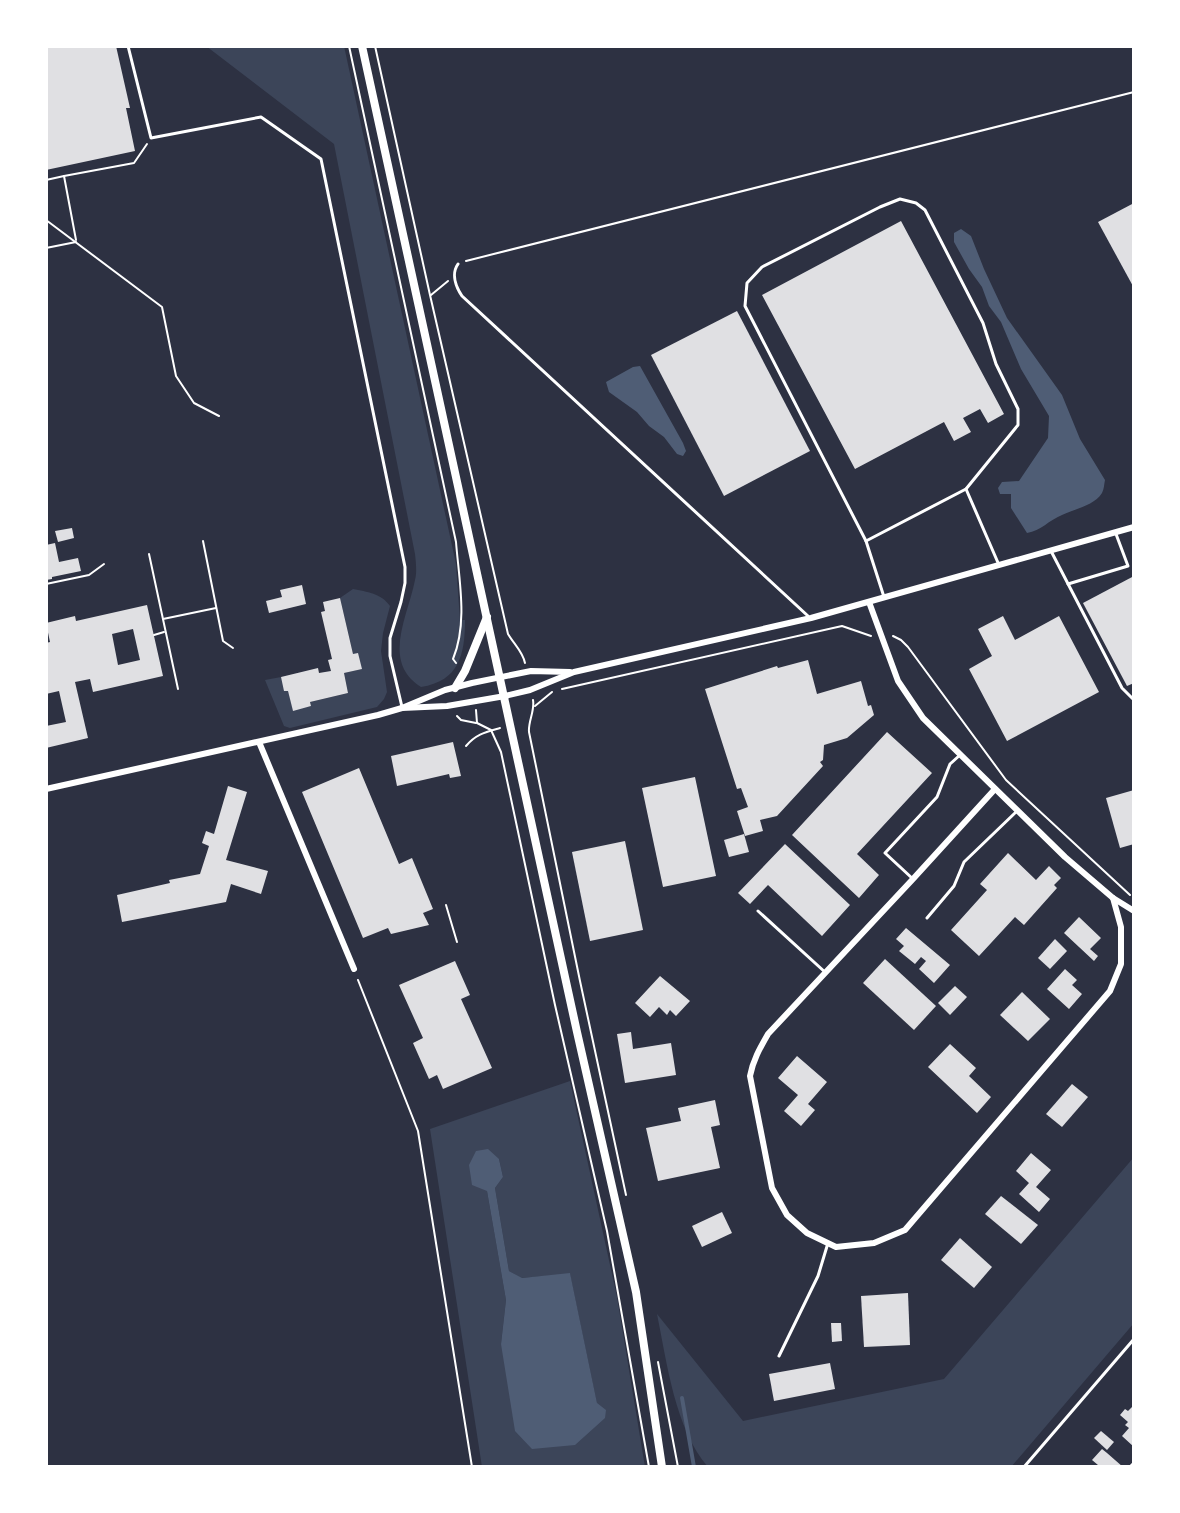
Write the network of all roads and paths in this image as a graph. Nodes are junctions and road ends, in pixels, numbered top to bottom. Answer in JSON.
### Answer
{"nodes":[{"id":1,"x":128,"y":46,"type":"edge"},
{"id":2,"x":349,"y":46,"type":"edge"},
{"id":3,"x":362,"y":46,"type":"edge"},
{"id":4,"x":375,"y":46,"type":"edge"},
{"id":5,"x":1134,"y":92,"type":"edge"},
{"id":6,"x":151,"y":138,"type":"junction"},
{"id":7,"x":64,"y":176,"type":"junction"},
{"id":8,"x":46,"y":180,"type":"edge"},
{"id":9,"x":46,"y":220,"type":"edge"},
{"id":10,"x":77,"y":241,"type":"junction"},
{"id":11,"x":46,"y":248,"type":"edge"},
{"id":12,"x":458,"y":264,"type":"joint"},
{"id":13,"x":455,"y":276,"type":"junction"},
{"id":14,"x":430,"y":295,"type":"junction"},
{"id":15,"x":219,"y":416,"type":"dead end"},
{"id":16,"x":966,"y":489,"type":"junction"},
{"id":17,"x":1134,"y":527,"type":"edge"},
{"id":18,"x":1116,"y":532,"type":"junction"},
{"id":19,"x":203,"y":541,"type":"dead end"},
{"id":20,"x":866,"y":541,"type":"junction"},
{"id":21,"x":1051,"y":551,"type":"junction"},
{"id":22,"x":149,"y":554,"type":"dead end"},
{"id":23,"x":104,"y":564,"type":"dead end"},
{"id":24,"x":999,"y":565,"type":"junction"},
{"id":25,"x":46,"y":584,"type":"edge"},
{"id":26,"x":1068,"y":584,"type":"junction"},
{"id":27,"x":884,"y":597,"type":"junction"},
{"id":28,"x":869,"y":602,"type":"junction"},
{"id":29,"x":217,"y":608,"type":"junction"},
{"id":30,"x":488,"y":616,"type":"junction"},
{"id":31,"x":811,"y":618,"type":"junction"},
{"id":32,"x":162,"y":619,"type":"junction"},
{"id":33,"x":165,"y":632,"type":"junction"},
{"id":34,"x":154,"y":635,"type":"dead end"},
{"id":35,"x":881,"y":636,"type":"junction"},
{"id":36,"x":233,"y":648,"type":"dead end"},
{"id":37,"x":465,"y":671,"type":"junction"},
{"id":38,"x":526,"y":672,"type":"junction"},
{"id":39,"x":574,"y":672,"type":"junction"},
{"id":40,"x":501,"y":677,"type":"junction"},
{"id":41,"x":455,"y":688,"type":"junction"},
{"id":42,"x":178,"y":689,"type":"dead end"},
{"id":43,"x":530,"y":690,"type":"junction"},
{"id":44,"x":505,"y":696,"type":"junction"},
{"id":45,"x":1134,"y":700,"type":"edge"},
{"id":46,"x":476,"y":702,"type":"junction"},
{"id":47,"x":447,"y":706,"type":"junction"},
{"id":48,"x":534,"y":706,"type":"junction"},
{"id":49,"x":402,"y":708,"type":"junction"},
{"id":50,"x":477,"y":723,"type":"junction"},
{"id":51,"x":491,"y":730,"type":"junction"},
{"id":52,"x":259,"y":742,"type":"junction"},
{"id":53,"x":466,"y":746,"type":"dead end"},
{"id":54,"x":960,"y":755,"type":"junction"},
{"id":55,"x":46,"y":789,"type":"edge"},
{"id":56,"x":995,"y":789,"type":"junction"},
{"id":57,"x":1017,"y":811,"type":"junction"},
{"id":58,"x":913,"y":879,"type":"junction"},
{"id":59,"x":1113,"y":898,"type":"junction"},
{"id":60,"x":446,"y":905,"type":"dead end"},
{"id":61,"x":1131,"y":909,"type":"edge"},
{"id":62,"x":758,"y":911,"type":"dead end"},
{"id":63,"x":927,"y":918,"type":"dead end"},
{"id":64,"x":457,"y":942,"type":"dead end"},
{"id":65,"x":354,"y":969,"type":"joint"},
{"id":66,"x":826,"y":973,"type":"junction"},
{"id":67,"x":627,"y":1200,"type":"dead end"},
{"id":68,"x":828,"y":1243,"type":"junction"},
{"id":69,"x":1134,"y":1339,"type":"edge"},
{"id":70,"x":656,"y":1351,"type":"dead end"},
{"id":71,"x":779,"y":1356,"type":"dead end"},
{"id":72,"x":472,"y":1467,"type":"edge"},
{"id":73,"x":649,"y":1467,"type":"edge"},
{"id":74,"x":662,"y":1467,"type":"edge"},
{"id":75,"x":678,"y":1467,"type":"edge"},
{"id":76,"x":1024,"y":1467,"type":"edge"}],
"edges":[{"from":1,"to":6,"type":"lane"},
{"from":2,"to":37,"type":"path"},
{"from":3,"to":30,"type":"main road"},
{"from":4,"to":14,"type":"path"},
{"from":5,"to":12,"type":"path"},
{"from":6,"to":7,"type":"path"},
{"from":6,"to":49,"type":"lane"},
{"from":7,"to":8,"type":"path"},
{"from":7,"to":10,"type":"path"},
{"from":9,"to":10,"type":"path"},
{"from":10,"to":11,"type":"path"},
{"from":10,"to":15,"type":"path"},
{"from":12,"to":13,"type":"lane"},
{"from":13,"to":14,"type":"path"},
{"from":13,"to":31,"type":"lane"},
{"from":14,"to":38,"type":"path"},
{"from":16,"to":20,"type":"lane"},
{"from":16,"to":20,"type":"lane"},
{"from":16,"to":24,"type":"lane"},
{"from":17,"to":18,"type":"street"},
{"from":18,"to":21,"type":"street"},
{"from":18,"to":26,"type":"lane"},
{"from":19,"to":29,"type":"path"},
{"from":20,"to":27,"type":"lane"},
{"from":21,"to":24,"type":"street"},
{"from":21,"to":26,"type":"lane"},
{"from":22,"to":32,"type":"path"},
{"from":23,"to":25,"type":"path"},
{"from":24,"to":27,"type":"street"},
{"from":26,"to":45,"type":"lane"},
{"from":27,"to":28,"type":"street"},
{"from":28,"to":31,"type":"street"},
{"from":28,"to":35,"type":"street"},
{"from":29,"to":32,"type":"path"},
{"from":29,"to":36,"type":"path"},
{"from":30,"to":37,"type":"main road"},
{"from":30,"to":40,"type":"main road"},
{"from":31,"to":39,"type":"street"},
{"from":32,"to":33,"type":"path"},
{"from":33,"to":34,"type":"path"},
{"from":33,"to":42,"type":"path"},
{"from":35,"to":48,"type":"path"},
{"from":35,"to":54,"type":"street"},
{"from":35,"to":61,"type":"path"},
{"from":37,"to":41,"type":"main road"},
{"from":38,"to":39,"type":"street"},
{"from":38,"to":40,"type":"street"},
{"from":39,"to":43,"type":"street"},
{"from":40,"to":41,"type":"street"},
{"from":40,"to":44,"type":"main road"},
{"from":41,"to":49,"type":"street"},
{"from":43,"to":44,"type":"street"},
{"from":43,"to":48,"type":"path"},
{"from":44,"to":46,"type":"street"},
{"from":44,"to":74,"type":"main road"},
{"from":46,"to":47,"type":"street"},
{"from":46,"to":50,"type":"path"},
{"from":47,"to":49,"type":"street"},
{"from":47,"to":50,"type":"path"},
{"from":48,"to":67,"type":"path"},
{"from":49,"to":52,"type":"street"},
{"from":50,"to":51,"type":"path"},
{"from":51,"to":53,"type":"path"},
{"from":51,"to":73,"type":"path"},
{"from":52,"to":55,"type":"street"},
{"from":52,"to":65,"type":"street"},
{"from":54,"to":56,"type":"street"},
{"from":54,"to":58,"type":"lane"},
{"from":56,"to":57,"type":"street"},
{"from":56,"to":58,"type":"street"},
{"from":57,"to":59,"type":"street"},
{"from":57,"to":63,"type":"lane"},
{"from":58,"to":66,"type":"street"},
{"from":59,"to":61,"type":"street"},
{"from":59,"to":68,"type":"street"},
{"from":60,"to":64,"type":"path"},
{"from":62,"to":66,"type":"lane"},
{"from":65,"to":72,"type":"path"},
{"from":66,"to":68,"type":"street"},
{"from":68,"to":71,"type":"lane"},
{"from":69,"to":76,"type":"lane"},
{"from":70,"to":75,"type":"path"}]}
